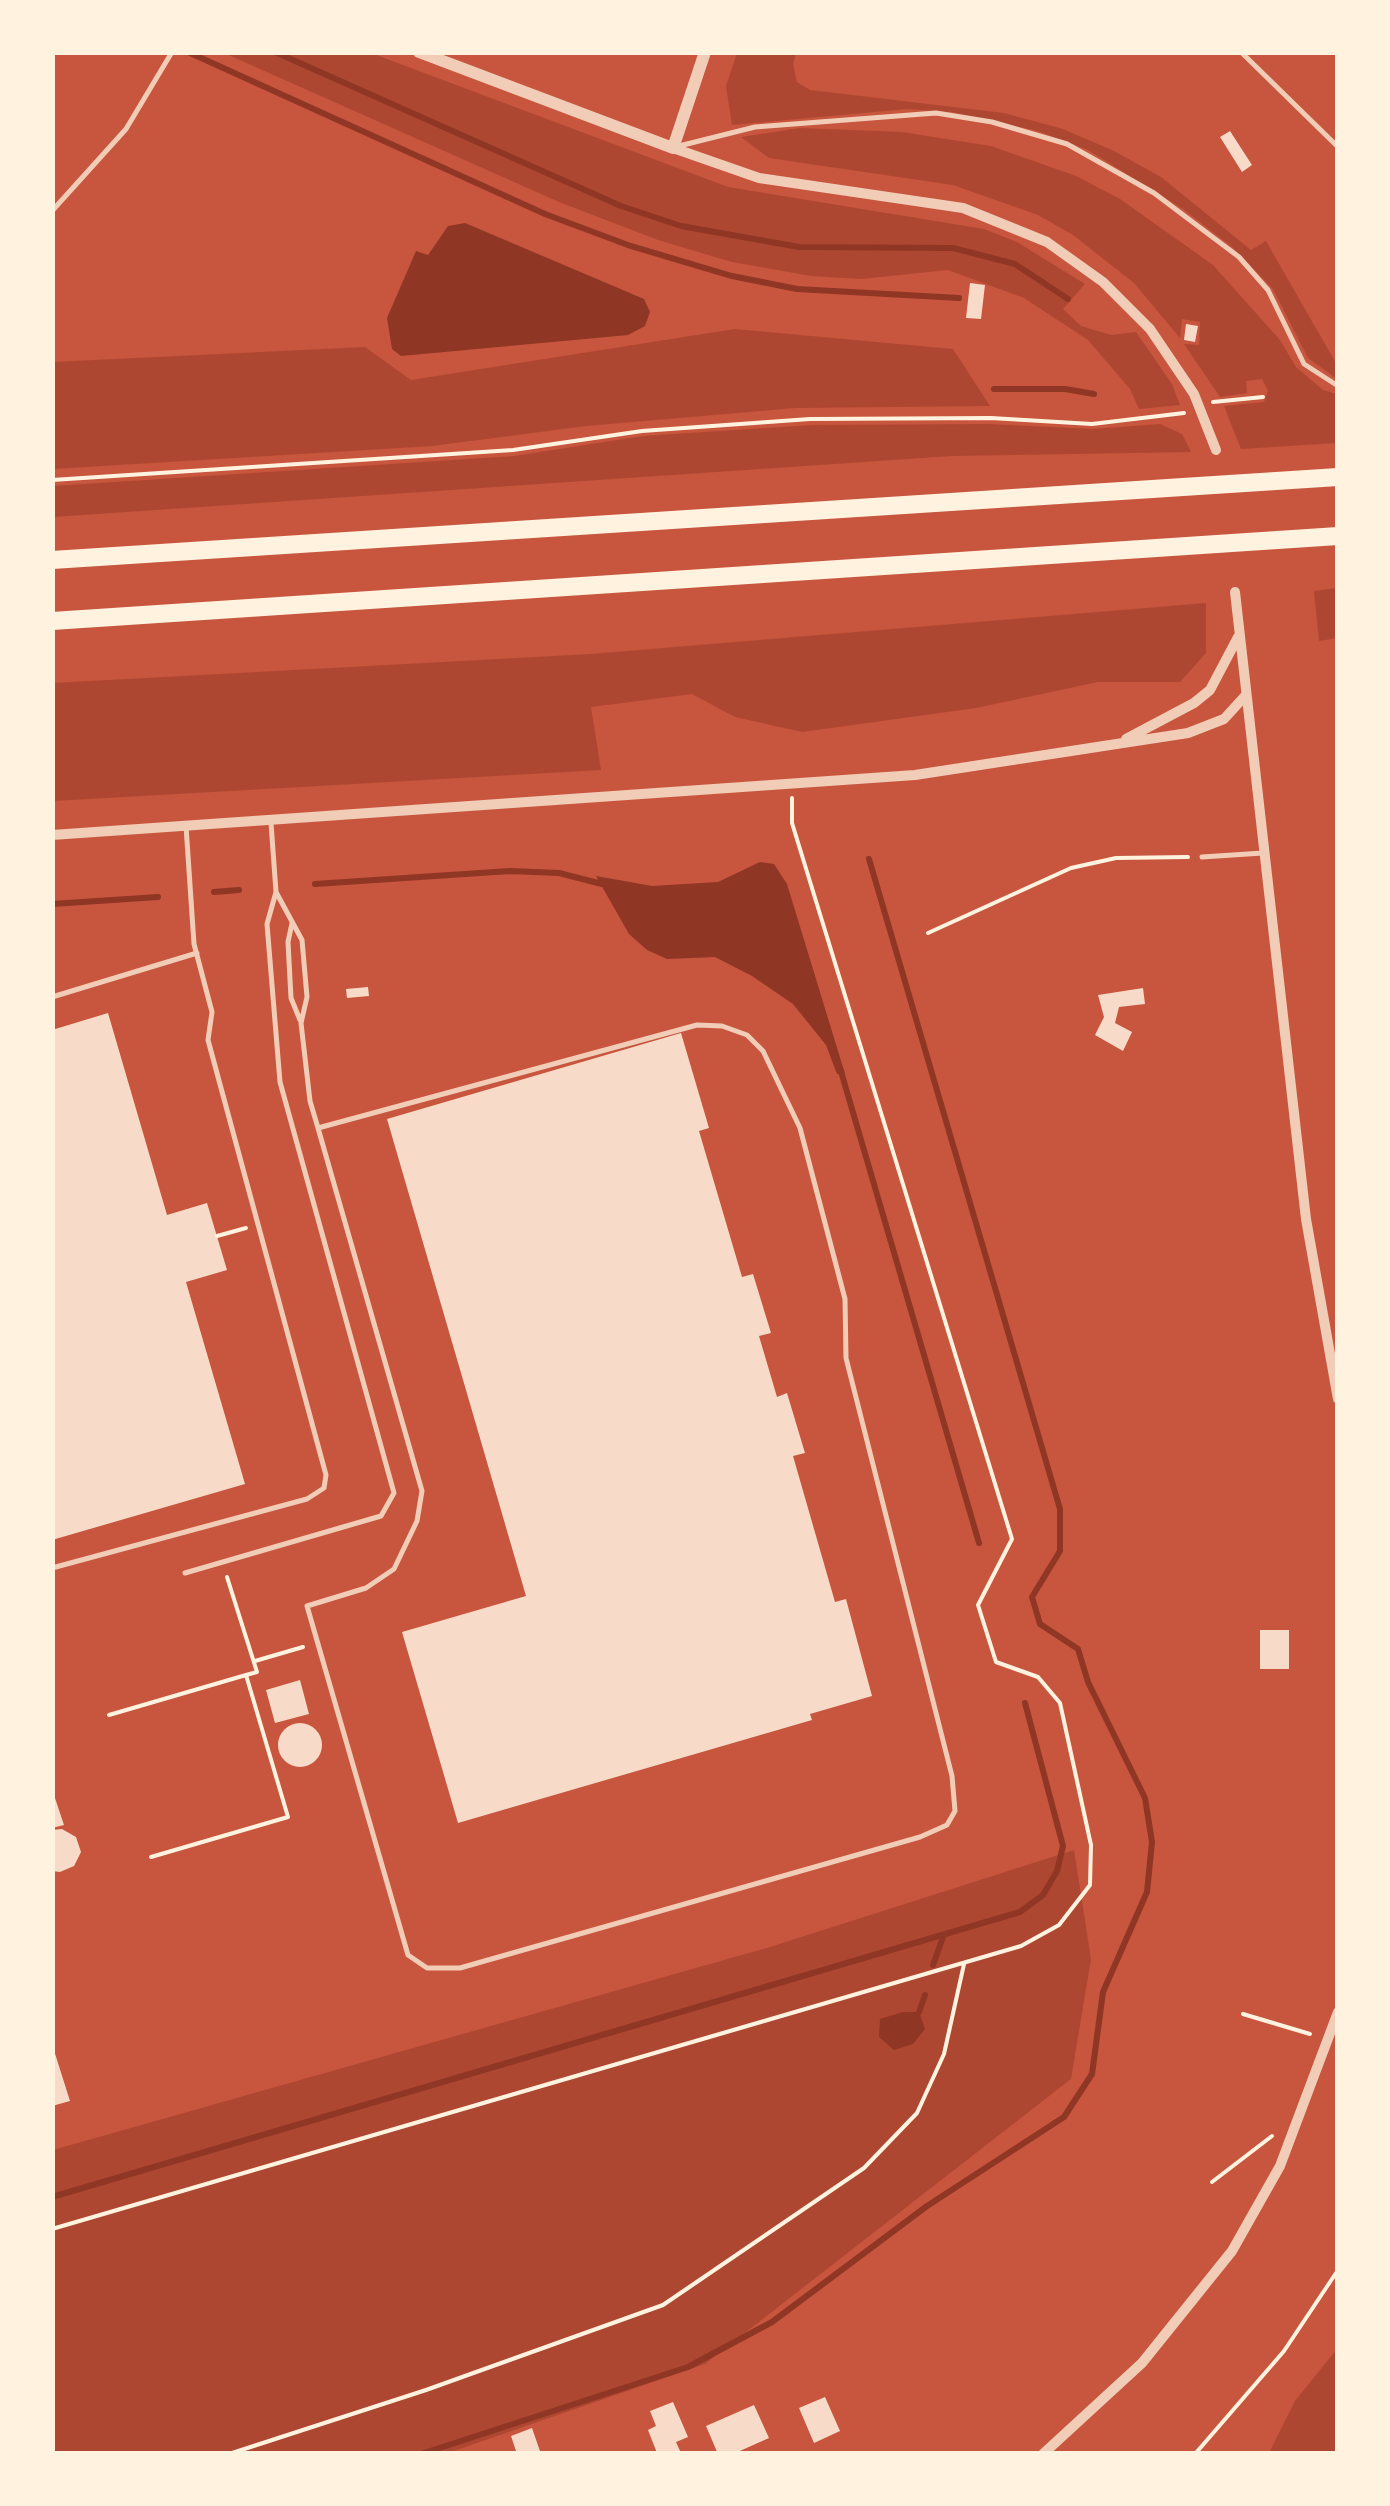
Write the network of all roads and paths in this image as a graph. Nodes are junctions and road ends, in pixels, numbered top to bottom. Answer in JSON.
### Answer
{"nodes":[{"id":1,"x":419,"y":52,"type":"edge"},
{"id":2,"x":705,"y":52,"type":"edge"},
{"id":3,"x":1241,"y":52,"type":"edge"},
{"id":4,"x":171,"y":55,"type":"edge"},
{"id":5,"x":1338,"y":147,"type":"edge"},
{"id":6,"x":672,"y":148,"type":"junction"},
{"id":7,"x":52,"y":211,"type":"edge"},
{"id":8,"x":1338,"y":386,"type":"edge"},
{"id":9,"x":1263,"y":397,"type":"dead end"},
{"id":10,"x":1214,"y":402,"type":"dead end"},
{"id":11,"x":1201,"y":412,"type":"junction"},
{"id":12,"x":1216,"y":450,"type":"dead end"},
{"id":13,"x":1338,"y":478,"type":"edge"},
{"id":14,"x":52,"y":480,"type":"edge"},
{"id":15,"x":1338,"y":536,"type":"edge"},
{"id":16,"x":52,"y":560,"type":"edge"},
{"id":17,"x":1235,"y":592,"type":"dead end"},
{"id":18,"x":52,"y":621,"type":"edge"},
{"id":19,"x":1238,"y":636,"type":"junction"},
{"id":20,"x":1245,"y":696,"type":"junction"},
{"id":21,"x":1116,"y":744,"type":"junction"},
{"id":22,"x":793,"y":784,"type":"junction"},
{"id":23,"x":271,"y":820,"type":"junction"},
{"id":24,"x":186,"y":826,"type":"junction"},
{"id":25,"x":52,"y":835,"type":"edge"},
{"id":26,"x":1265,"y":853,"type":"junction"},
{"id":27,"x":1202,"y":857,"type":"joint"},
{"id":28,"x":276,"y":892,"type":"junction"},
{"id":29,"x":293,"y":922,"type":"junction"},
{"id":30,"x":928,"y":933,"type":"dead end"},
{"id":31,"x":198,"y":953,"type":"junction"},
{"id":32,"x":52,"y":996,"type":"edge"},
{"id":33,"x":301,"y":1023,"type":"junction"},
{"id":34,"x":318,"y":1128,"type":"junction"},
{"id":35,"x":260,"y":1224,"type":"junction"},
{"id":36,"x":217,"y":1236,"type":"dead end"},
{"id":37,"x":1338,"y":1399,"type":"edge"},
{"id":38,"x":222,"y":1562,"type":"junction"},
{"id":39,"x":52,"y":1568,"type":"edge"},
{"id":40,"x":185,"y":1573,"type":"dead end"},
{"id":41,"x":318,"y":1643,"type":"junction"},
{"id":42,"x":254,"y":1661,"type":"junction"},
{"id":43,"x":246,"y":1675,"type":"junction"},
{"id":44,"x":109,"y":1715,"type":"dead end"},
{"id":45,"x":151,"y":1857,"type":"dead end"},
{"id":46,"x":964,"y":1963,"type":"junction"},
{"id":47,"x":1338,"y":2012,"type":"edge"},
{"id":48,"x":1243,"y":2014,"type":"dead end"},
{"id":49,"x":1329,"y":2040,"type":"junction"},
{"id":50,"x":1295,"y":2130,"type":"junction"},
{"id":51,"x":1212,"y":2182,"type":"dead end"},
{"id":52,"x":52,"y":2228,"type":"edge"},
{"id":53,"x":1338,"y":2270,"type":"edge"},
{"id":54,"x":229,"y":2454,"type":"edge"},
{"id":55,"x":1043,"y":2454,"type":"edge"},
{"id":56,"x":1194,"y":2454,"type":"edge"}],
"edges":[{"from":1,"to":6,"type":"street"},
{"from":2,"to":6,"type":"street"},
{"from":3,"to":5,"type":"lane"},
{"from":4,"to":7,"type":"lane"},
{"from":6,"to":8,"type":"lane"},
{"from":6,"to":11,"type":"street"},
{"from":9,"to":10,"type":"path"},
{"from":11,"to":12,"type":"street"},
{"from":11,"to":14,"type":"path"},
{"from":13,"to":16,"type":"highway"},
{"from":15,"to":18,"type":"highway"},
{"from":17,"to":19,"type":"street"},
{"from":19,"to":20,"type":"street"},
{"from":19,"to":21,"type":"street"},
{"from":20,"to":21,"type":"street"},
{"from":20,"to":26,"type":"street"},
{"from":21,"to":22,"type":"street"},
{"from":22,"to":23,"type":"street"},
{"from":22,"to":46,"type":"path"},
{"from":23,"to":24,"type":"street"},
{"from":23,"to":28,"type":"lane"},
{"from":24,"to":25,"type":"street"},
{"from":24,"to":31,"type":"lane"},
{"from":26,"to":27,"type":"lane"},
{"from":26,"to":37,"type":"street"},
{"from":27,"to":30,"type":"path"},
{"from":28,"to":29,"type":"lane"},
{"from":28,"to":38,"type":"lane"},
{"from":29,"to":33,"type":"lane"},
{"from":29,"to":33,"type":"lane"},
{"from":31,"to":32,"type":"lane"},
{"from":31,"to":35,"type":"lane"},
{"from":33,"to":34,"type":"lane"},
{"from":34,"to":41,"type":"lane"},
{"from":34,"to":41,"type":"lane"},
{"from":35,"to":36,"type":"path"},
{"from":35,"to":39,"type":"lane"},
{"from":38,"to":40,"type":"lane"},
{"from":38,"to":42,"type":"path"},
{"from":41,"to":42,"type":"path"},
{"from":42,"to":43,"type":"path"},
{"from":43,"to":44,"type":"path"},
{"from":43,"to":45,"type":"path"},
{"from":46,"to":52,"type":"path"},
{"from":46,"to":54,"type":"path"},
{"from":47,"to":49,"type":"street"},
{"from":48,"to":49,"type":"path"},
{"from":49,"to":50,"type":"street"},
{"from":50,"to":51,"type":"path"},
{"from":50,"to":55,"type":"street"},
{"from":53,"to":56,"type":"path"}]}
